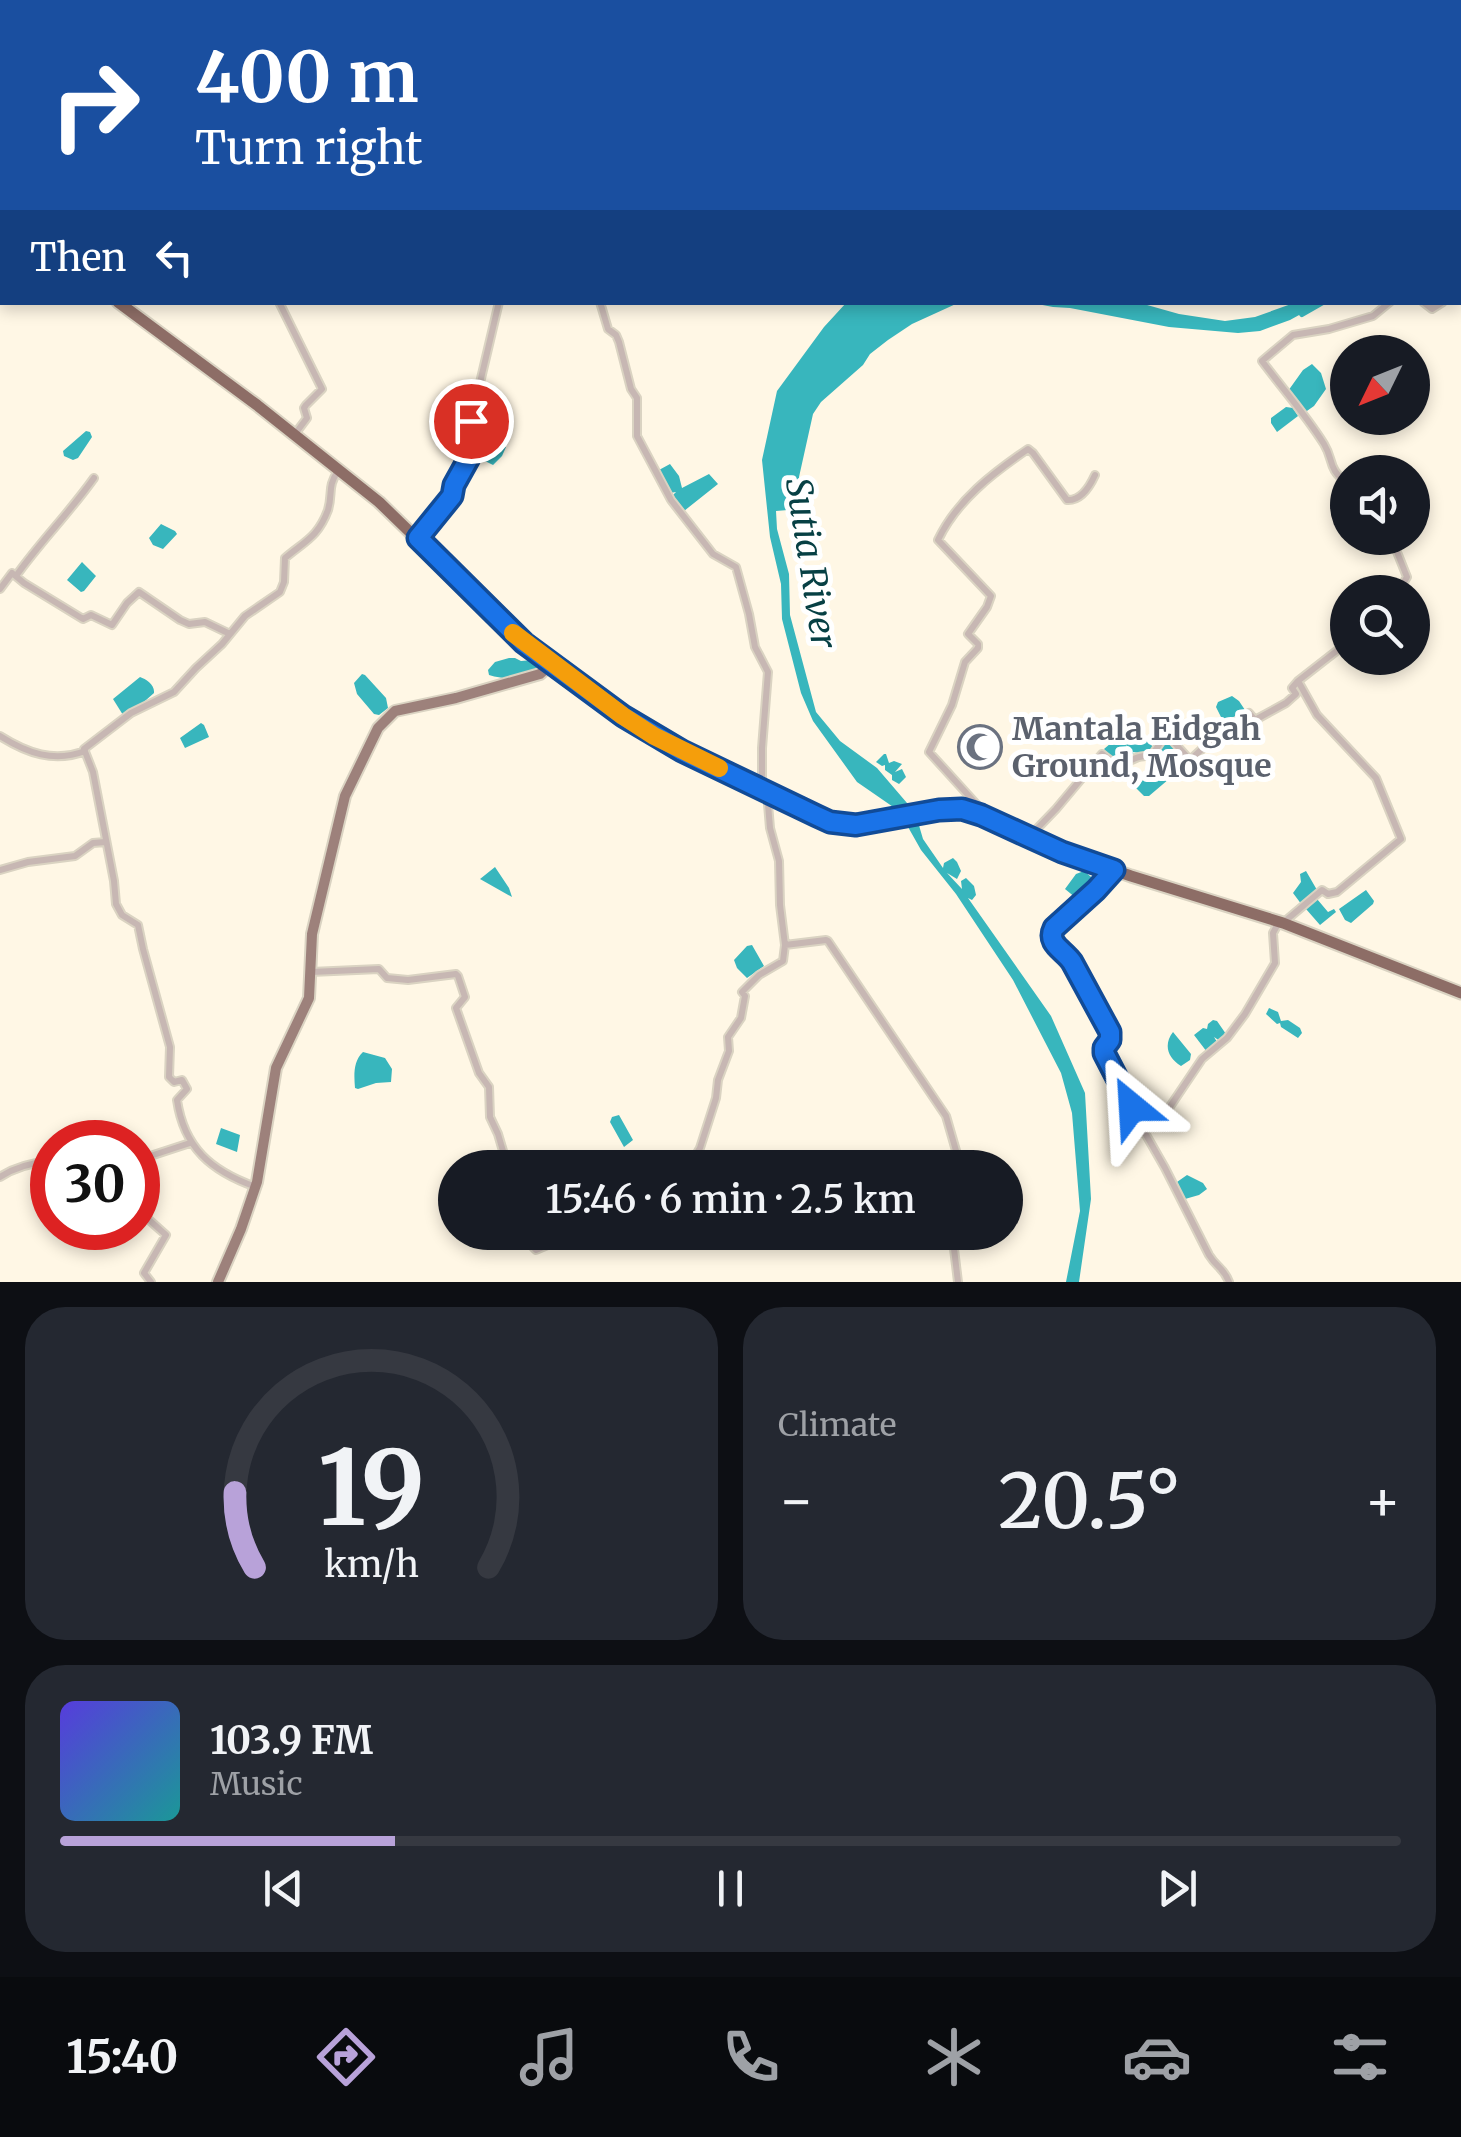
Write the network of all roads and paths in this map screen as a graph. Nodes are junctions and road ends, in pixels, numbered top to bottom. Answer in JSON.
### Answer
{"nodes":[{"id":1,"x":122,"y":305,"type":"edge"},
{"id":2,"x":280,"y":305,"type":"edge"},
{"id":3,"x":498,"y":305,"type":"edge"},
{"id":4,"x":601,"y":305,"type":"edge"},
{"id":5,"x":1386,"y":305,"type":"edge"},
{"id":6,"x":295,"y":434,"type":"junction"},
{"id":7,"x":1330,"y":456,"type":"edge"},
{"id":8,"x":338,"y":470,"type":"junction"},
{"id":9,"x":1095,"y":474,"type":"dead end"},
{"id":10,"x":94,"y":478,"type":"dead end"},
{"id":11,"x":418,"y":538,"type":"junction"},
{"id":12,"x":16,"y":576,"type":"junction"},
{"id":13,"x":0,"y":589,"type":"edge"},
{"id":14,"x":230,"y":634,"type":"junction"},
{"id":15,"x":1330,"y":656,"type":"edge"},
{"id":16,"x":551,"y":664,"type":"junction"},
{"id":17,"x":1298,"y":681,"type":"junction"},
{"id":18,"x":0,"y":736,"type":"edge"},
{"id":19,"x":85,"y":751,"type":"junction"},
{"id":20,"x":765,"y":791,"type":"junction"},
{"id":21,"x":981,"y":815,"type":"junction"},
{"id":22,"x":1029,"y":836,"type":"junction"},
{"id":23,"x":106,"y":842,"type":"junction"},
{"id":24,"x":0,"y":870,"type":"edge"},
{"id":25,"x":1114,"y":870,"type":"junction"},
{"id":26,"x":1281,"y":923,"type":"junction"},
{"id":27,"x":785,"y":945,"type":"junction"},
{"id":28,"x":310,"y":972,"type":"junction"},
{"id":29,"x":1461,"y":993,"type":"edge"},
{"id":30,"x":1138,"y":1120,"type":"junction"},
{"id":31,"x":190,"y":1143,"type":"junction"},
{"id":32,"x":503,"y":1150,"type":"edge"},
{"id":33,"x":699,"y":1150,"type":"edge"},
{"id":34,"x":956,"y":1150,"type":"edge"},
{"id":35,"x":160,"y":1153,"type":"edge"},
{"id":36,"x":30,"y":1164,"type":"edge"},
{"id":37,"x":0,"y":1176,"type":"edge"},
{"id":38,"x":256,"y":1186,"type":"junction"},
{"id":39,"x":157,"y":1250,"type":"edge"},
{"id":40,"x":954,"y":1250,"type":"edge"},
{"id":41,"x":150,"y":1282,"type":"edge"},
{"id":42,"x":218,"y":1282,"type":"edge"},
{"id":43,"x":958,"y":1282,"type":"edge"},
{"id":44,"x":1229,"y":1282,"type":"edge"}],
"edges":[{"from":1,"to":6,"type":"highway"},
{"from":2,"to":6,"type":"street"},
{"from":3,"to":11,"type":"street"},
{"from":4,"to":20,"type":"street"},
{"from":5,"to":7,"type":"street"},
{"from":6,"to":8,"type":"highway"},
{"from":8,"to":11,"type":"highway"},
{"from":8,"to":14,"type":"street"},
{"from":9,"to":21,"type":"street"},
{"from":10,"to":12,"type":"street"},
{"from":11,"to":16,"type":"highway"},
{"from":12,"to":13,"type":"street"},
{"from":12,"to":14,"type":"street"},
{"from":14,"to":19,"type":"street"},
{"from":15,"to":17,"type":"street"},
{"from":16,"to":20,"type":"highway"},
{"from":16,"to":28,"type":"main road"},
{"from":17,"to":22,"type":"street"},
{"from":17,"to":26,"type":"street"},
{"from":18,"to":19,"type":"street"},
{"from":19,"to":23,"type":"street"},
{"from":20,"to":21,"type":"highway"},
{"from":20,"to":27,"type":"street"},
{"from":21,"to":22,"type":"highway"},
{"from":22,"to":25,"type":"highway"},
{"from":23,"to":24,"type":"street"},
{"from":23,"to":31,"type":"street"},
{"from":25,"to":26,"type":"highway"},
{"from":25,"to":30,"type":"street"},
{"from":26,"to":29,"type":"highway"},
{"from":26,"to":30,"type":"street"},
{"from":27,"to":33,"type":"street"},
{"from":27,"to":34,"type":"street"},
{"from":28,"to":32,"type":"street"},
{"from":28,"to":38,"type":"main road"},
{"from":30,"to":44,"type":"street"},
{"from":31,"to":35,"type":"street"},
{"from":31,"to":38,"type":"street"},
{"from":36,"to":37,"type":"street"},
{"from":38,"to":42,"type":"main road"},
{"from":39,"to":41,"type":"street"},
{"from":40,"to":43,"type":"street"}]}
